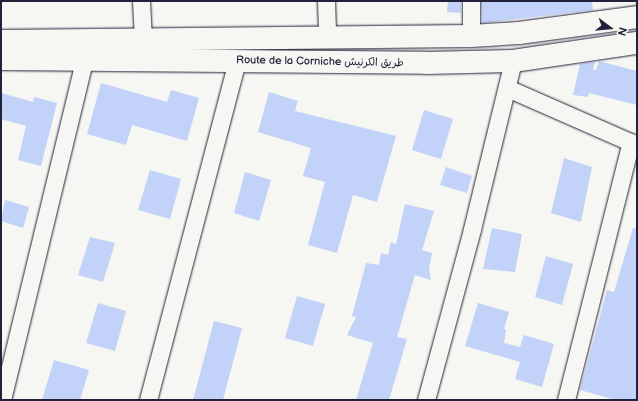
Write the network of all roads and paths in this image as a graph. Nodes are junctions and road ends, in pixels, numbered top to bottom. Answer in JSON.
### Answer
{"nodes":[{"id":1,"x":140,"y":1,"type":"edge"},
{"id":2,"x":326,"y":1,"type":"edge"},
{"id":3,"x":471,"y":1,"type":"edge"},
{"id":4,"x":637,"y":17,"type":"edge"},
{"id":5,"x":471,"y":36,"type":"junction"},
{"id":6,"x":327,"y":38,"type":"junction"},
{"id":7,"x":143,"y":40,"type":"junction"},
{"id":8,"x":1,"y":41,"type":"edge"},
{"id":9,"x":637,"y":43,"type":"edge"},
{"id":10,"x":1,"y":59,"type":"edge"},
{"id":11,"x":84,"y":60,"type":"junction"},
{"id":12,"x":238,"y":61,"type":"junction"},
{"id":13,"x":512,"y":61,"type":"junction"},
{"id":14,"x":507,"y":88,"type":"junction"},
{"id":15,"x":634,"y":144,"type":"edge"},
{"id":16,"x":2,"y":400,"type":"edge"},
{"id":17,"x":148,"y":400,"type":"edge"},
{"id":18,"x":426,"y":400,"type":"edge"},
{"id":19,"x":566,"y":400,"type":"edge"}],
"edges":[{"from":1,"to":7,"type":"street"},
{"from":2,"to":6,"type":"street"},
{"from":3,"to":5,"type":"street"},
{"from":4,"to":5,"type":"street","name":"Route de la Corniche طريق الكرنيش"},
{"from":5,"to":6,"type":"street","name":"Route de la Corniche طريق الكرنيش"},
{"from":6,"to":7,"type":"street","name":"Route de la Corniche طريق الكرنيش"},
{"from":7,"to":8,"type":"street","name":"Route de la Corniche طريق الكرنيش"},
{"from":9,"to":13,"type":"street","name":"Route de la Corniche طريق الكرنيش"},
{"from":10,"to":11,"type":"street","name":"Route de la Corniche طريق الكرنيش"},
{"from":11,"to":12,"type":"street","name":"Route de la Corniche طريق الكرنيش"},
{"from":11,"to":16,"type":"street"},
{"from":12,"to":13,"type":"street","name":"Route de la Corniche طريق الكرنيش"},
{"from":12,"to":17,"type":"street"},
{"from":13,"to":14,"type":"street"},
{"from":14,"to":15,"type":"street"},
{"from":14,"to":18,"type":"street"},
{"from":15,"to":19,"type":"street"}]}
